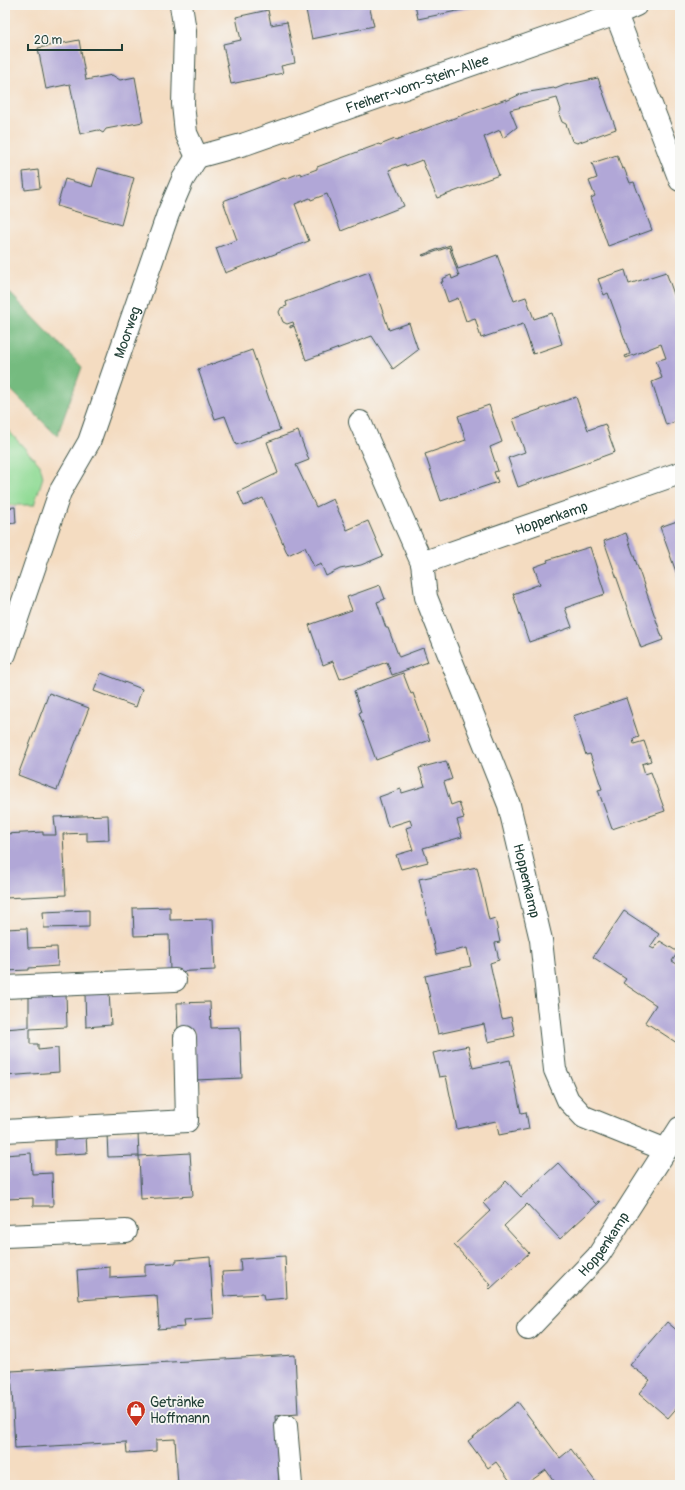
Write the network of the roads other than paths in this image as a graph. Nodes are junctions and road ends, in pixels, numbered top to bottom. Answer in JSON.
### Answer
{"nodes":[{"id":1,"x":181,"y":5,"type":"edge"},
{"id":2,"x":636,"y":5,"type":"edge"},
{"id":3,"x":616,"y":14,"type":"junction"},
{"id":4,"x":197,"y":157,"type":"junction"},
{"id":5,"x":680,"y":180,"type":"edge"},
{"id":6,"x":360,"y":422,"type":"dead end"},
{"id":7,"x":680,"y":473,"type":"edge"},
{"id":8,"x":422,"y":563,"type":"junction"},
{"id":9,"x":5,"y":654,"type":"edge"},
{"id":10,"x":175,"y":980,"type":"dead end"},
{"id":11,"x":5,"y":987,"type":"edge"},
{"id":12,"x":185,"y":1037,"type":"dead end"},
{"id":13,"x":680,"y":1128,"type":"edge"},
{"id":14,"x":5,"y":1131,"type":"edge"},
{"id":15,"x":666,"y":1150,"type":"junction"},
{"id":16,"x":126,"y":1231,"type":"dead end"},
{"id":17,"x":5,"y":1236,"type":"edge"},
{"id":18,"x":528,"y":1329,"type":"dead end"},
{"id":19,"x":286,"y":1426,"type":"dead end"},
{"id":20,"x":291,"y":1485,"type":"edge"}],
"edges":[{"from":1,"to":4,"type":"street"},
{"from":2,"to":3,"type":"street","name":"Freiherr-vom-Stein-Allee"},
{"from":3,"to":4,"type":"street","name":"Freiherr-vom-Stein-Allee"},
{"from":3,"to":5,"type":"street"},
{"from":4,"to":9,"type":"street","name":"Moorweg"},
{"from":6,"to":8,"type":"street","name":"Hoppenkamp"},
{"from":7,"to":8,"type":"street","name":"Hoppenkamp"},
{"from":8,"to":15,"type":"street","name":"Hoppenkamp"},
{"from":10,"to":11,"type":"street"},
{"from":12,"to":14,"type":"street"},
{"from":13,"to":15,"type":"street","name":"Hoppenkamp"},
{"from":15,"to":18,"type":"street","name":"Hoppenkamp"},
{"from":16,"to":17,"type":"street"},
{"from":19,"to":20,"type":"street"}]}
